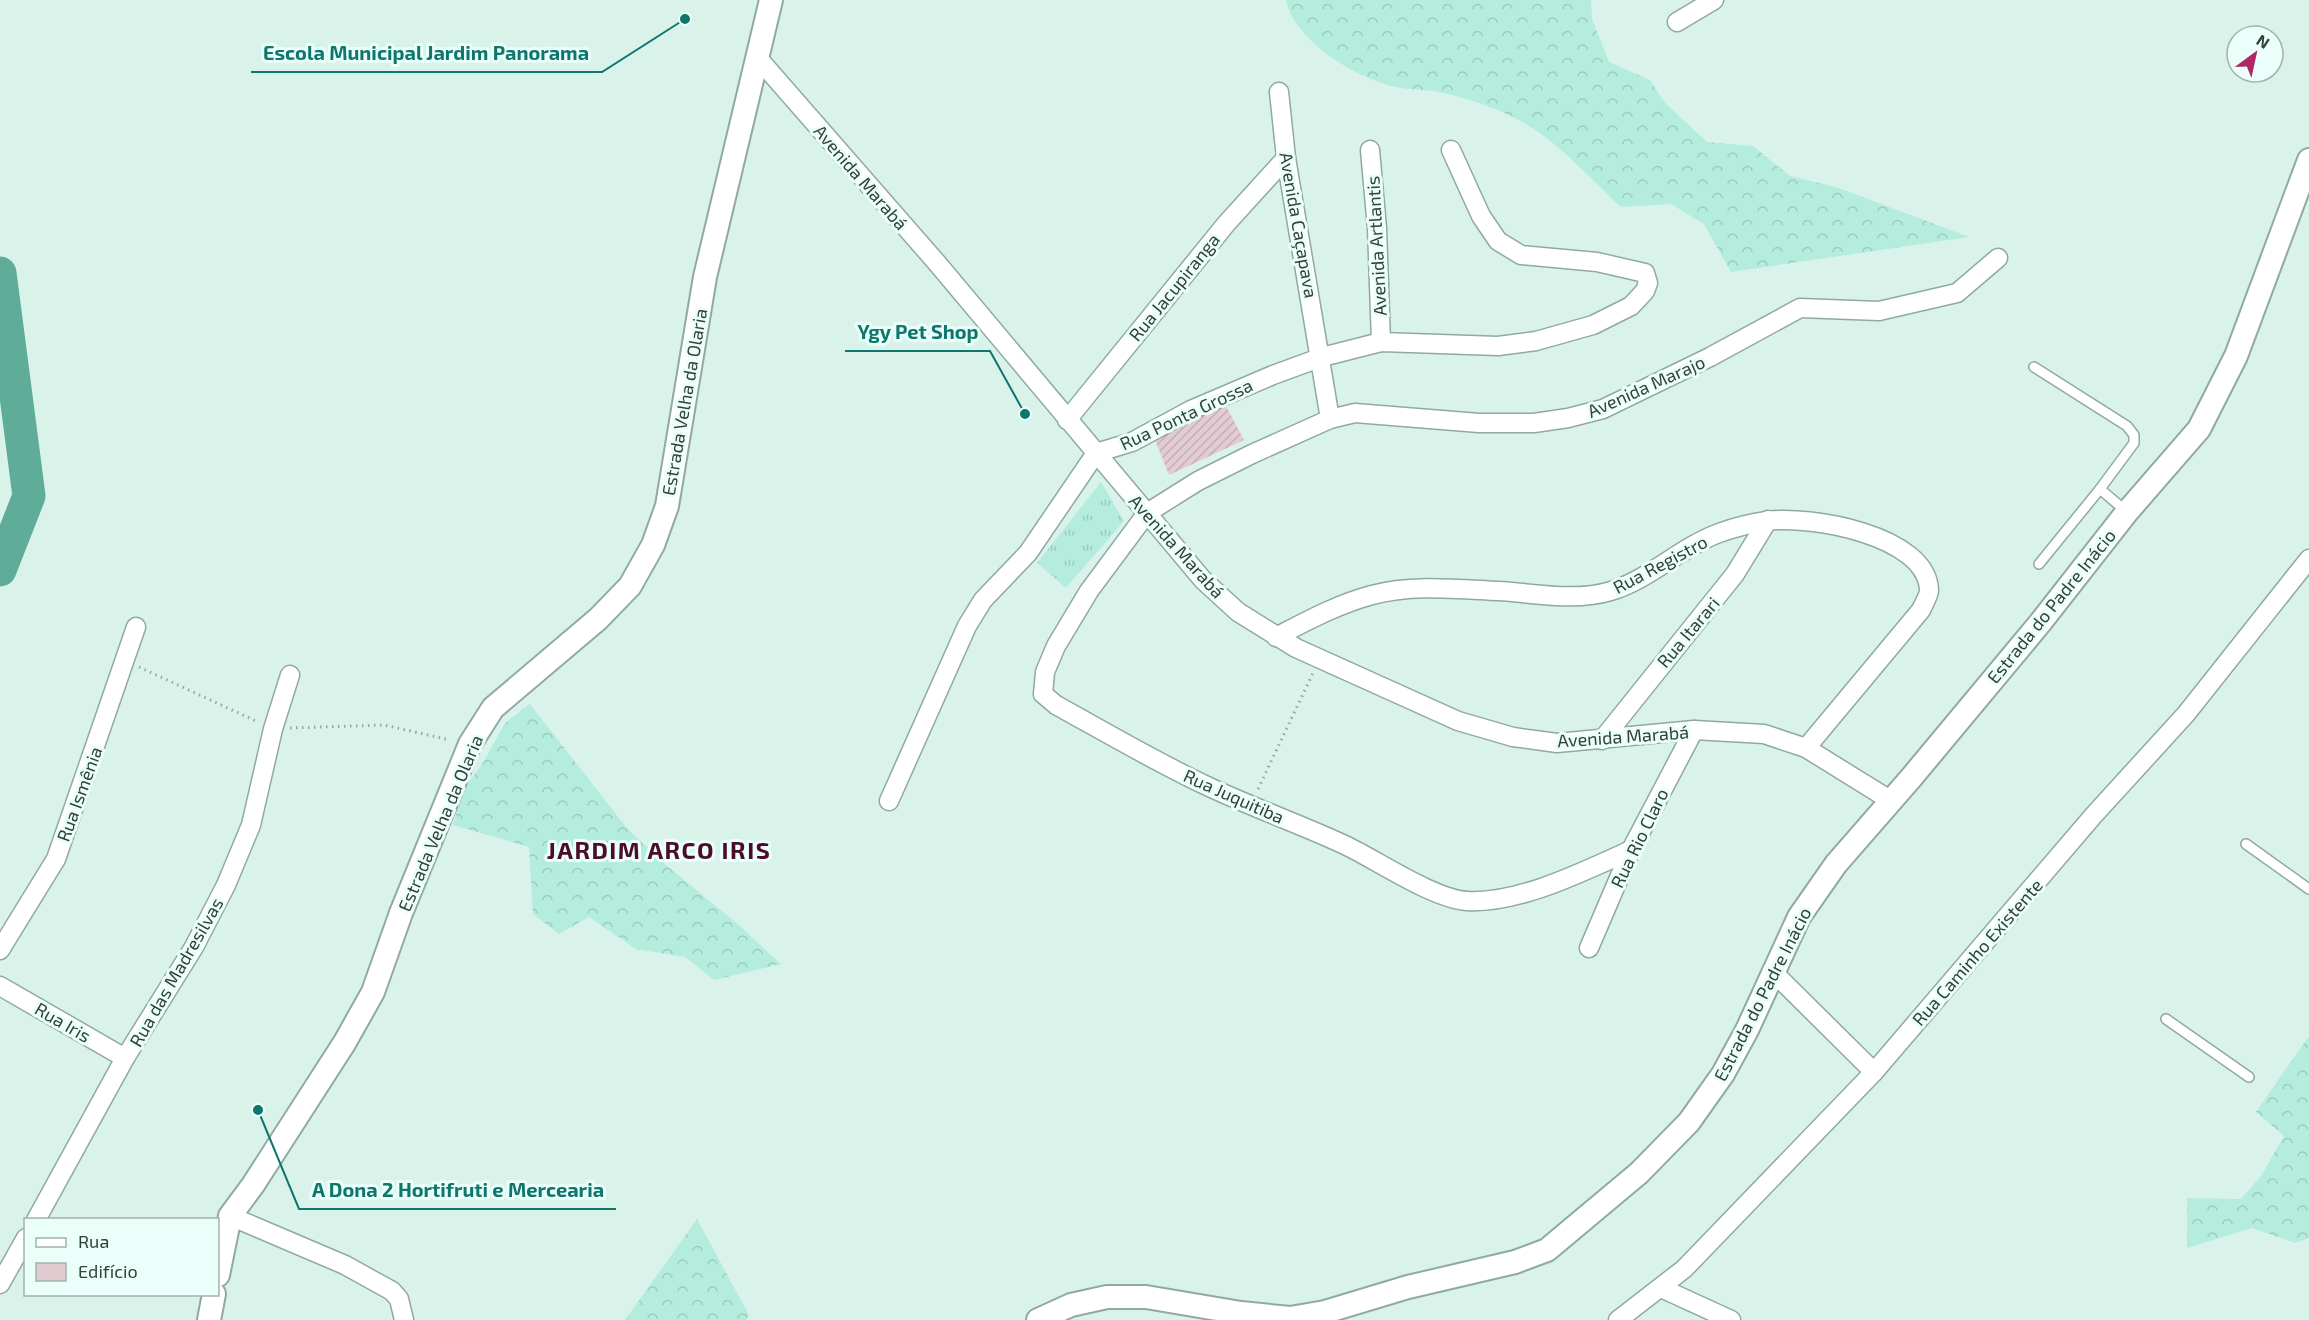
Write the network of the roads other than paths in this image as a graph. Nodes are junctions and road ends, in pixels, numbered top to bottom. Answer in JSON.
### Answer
{"nodes":[{"id":1,"x":771,"y":0,"type":"edge"},
{"id":2,"x":1714,"y":0,"type":"edge"},
{"id":3,"x":1677,"y":22,"type":"dead end"},
{"id":4,"x":757,"y":57,"type":"junction"},
{"id":5,"x":1279,"y":92,"type":"dead end"},
{"id":6,"x":1370,"y":150,"type":"dead end"},
{"id":7,"x":1451,"y":150,"type":"dead end"},
{"id":8,"x":1286,"y":158,"type":"junction"},
{"id":9,"x":2309,"y":160,"type":"edge"},
{"id":10,"x":1998,"y":258,"type":"dead end"},
{"id":11,"x":1381,"y":342,"type":"junction"},
{"id":12,"x":1322,"y":357,"type":"junction"},
{"id":13,"x":2034,"y":367,"type":"dead end"},
{"id":14,"x":1330,"y":419,"type":"junction"},
{"id":15,"x":1067,"y":420,"type":"junction"},
{"id":16,"x":1096,"y":453,"type":"junction"},
{"id":17,"x":2100,"y":489,"type":"junction"},
{"id":18,"x":2127,"y":512,"type":"junction"},
{"id":19,"x":1147,"y":513,"type":"junction"},
{"id":20,"x":1768,"y":520,"type":"junction"},
{"id":21,"x":2309,"y":560,"type":"edge"},
{"id":22,"x":2039,"y":564,"type":"dead end"},
{"id":23,"x":136,"y":627,"type":"dead end"},
{"id":24,"x":1276,"y":637,"type":"junction"},
{"id":25,"x":290,"y":675,"type":"dead end"},
{"id":26,"x":1694,"y":730,"type":"junction"},
{"id":27,"x":1602,"y":740,"type":"junction"},
{"id":28,"x":1806,"y":748,"type":"junction"},
{"id":29,"x":1890,"y":800,"type":"junction"},
{"id":30,"x":889,"y":801,"type":"dead end"},
{"id":31,"x":2246,"y":843,"type":"dead end"},
{"id":32,"x":1631,"y":850,"type":"junction"},
{"id":33,"x":2309,"y":889,"type":"edge"},
{"id":34,"x":1589,"y":948,"type":"dead end"},
{"id":35,"x":0,"y":950,"type":"edge"},
{"id":36,"x":1772,"y":972,"type":"junction"},
{"id":37,"x":0,"y":986,"type":"edge"},
{"id":38,"x":2166,"y":1019,"type":"dead end"},
{"id":39,"x":125,"y":1058,"type":"junction"},
{"id":40,"x":1874,"y":1072,"type":"junction"},
{"id":41,"x":2249,"y":1077,"type":"dead end"},
{"id":42,"x":230,"y":1216,"type":"junction"},
{"id":43,"x":37,"y":1218,"type":"edge"},
{"id":44,"x":24,"y":1242,"type":"edge"},
{"id":45,"x":219,"y":1270,"type":"edge"},
{"id":46,"x":0,"y":1284,"type":"edge"},
{"id":47,"x":1661,"y":1288,"type":"junction"},
{"id":48,"x":214,"y":1296,"type":"edge"},
{"id":49,"x":1242,"y":1317,"type":"edge"},
{"id":50,"x":209,"y":1320,"type":"edge"},
{"id":51,"x":404,"y":1320,"type":"edge"},
{"id":52,"x":1038,"y":1320,"type":"edge"},
{"id":53,"x":1618,"y":1320,"type":"edge"},
{"id":54,"x":1731,"y":1320,"type":"edge"}],
"edges":[{"from":1,"to":4,"type":"street","name":"Estrada Velha da Olaria"},
{"from":2,"to":3,"type":"street"},
{"from":4,"to":15,"type":"street","name":"Avenida Marabá"},
{"from":4,"to":42,"type":"street","name":"Estrada Velha da Olaria"},
{"from":5,"to":8,"type":"street","name":"Avenida Caçapava"},
{"from":6,"to":11,"type":"street","name":"Avenida Artlantis"},
{"from":7,"to":11,"type":"street","name":"Rua Ponta Grossa"},
{"from":8,"to":12,"type":"street","name":"Avenida Caçapava"},
{"from":8,"to":15,"type":"street","name":"Rua Jacupiranga"},
{"from":9,"to":18,"type":"street","name":"Estrada do Padre Inácio"},
{"from":10,"to":14,"type":"street","name":"Avenida Marajo"},
{"from":11,"to":12,"type":"street","name":"Rua Ponta Grossa"},
{"from":12,"to":14,"type":"street","name":"Avenida Caçapava"},
{"from":12,"to":16,"type":"street","name":"Rua Ponta Grossa"},
{"from":13,"to":17,"type":"lane"},
{"from":14,"to":19,"type":"street","name":"Avenida Marajo"},
{"from":15,"to":16,"type":"street","name":"Avenida Marabá"},
{"from":16,"to":19,"type":"street","name":"Avenida Marabá"},
{"from":16,"to":30,"type":"street","name":"Rua Ponta Grossa"},
{"from":17,"to":18,"type":"lane"},
{"from":17,"to":22,"type":"lane"},
{"from":18,"to":29,"type":"street","name":"Estrada do Padre Inácio"},
{"from":19,"to":24,"type":"street","name":"Avenida Marabá"},
{"from":19,"to":32,"type":"street","name":"Rua Juquitiba"},
{"from":20,"to":24,"type":"street","name":"Rua Registro"},
{"from":20,"to":27,"type":"street","name":"Rua Itarari"},
{"from":20,"to":28,"type":"street","name":"Rua Registro"},
{"from":21,"to":40,"type":"street","name":"Rua Caminho Existente"},
{"from":23,"to":35,"type":"street","name":"Rua Ismênia"},
{"from":24,"to":27,"type":"street","name":"Avenida Marabá"},
{"from":25,"to":39,"type":"street","name":"Rua das Madresilvas"},
{"from":26,"to":27,"type":"street","name":"Avenida Marabá"},
{"from":26,"to":28,"type":"street","name":"Avenida Marabá"},
{"from":26,"to":32,"type":"street","name":"Rua Rio Claro"},
{"from":28,"to":29,"type":"street","name":"Avenida Marabá"},
{"from":29,"to":36,"type":"street","name":"Estrada do Padre Inácio"},
{"from":31,"to":33,"type":"lane"},
{"from":32,"to":34,"type":"street","name":"Rua Rio Claro"},
{"from":36,"to":40,"type":"street"},
{"from":36,"to":49,"type":"street","name":"Estrada do Padre Inácio"},
{"from":37,"to":39,"type":"street","name":"Rua Iris"},
{"from":38,"to":41,"type":"lane"},
{"from":39,"to":43,"type":"street","name":"Rua das Madresilvas"},
{"from":40,"to":47,"type":"street","name":"Rua Caminho Existente"},
{"from":42,"to":45,"type":"street","name":"Estrada Velha da Olaria"},
{"from":42,"to":51,"type":"street"},
{"from":44,"to":46,"type":"street"},
{"from":47,"to":53,"type":"street","name":"Rua Caminho Existente"},
{"from":47,"to":54,"type":"street"},
{"from":48,"to":50,"type":"street"},
{"from":49,"to":52,"type":"street","name":"Estrada do Padre Inácio"}]}
